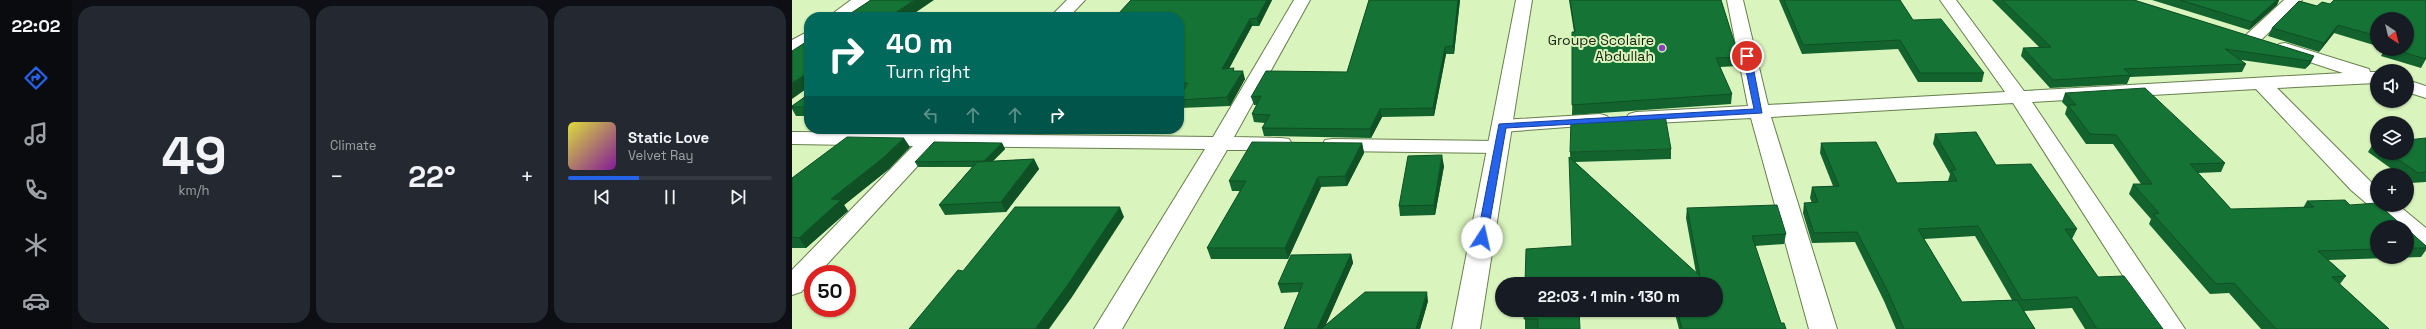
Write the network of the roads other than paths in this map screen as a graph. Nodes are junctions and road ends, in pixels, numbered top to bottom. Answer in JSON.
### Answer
{"nodes":[{"id":1,"x":862,"y":0,"type":"edge"},
{"id":2,"x":1077,"y":0,"type":"edge"},
{"id":3,"x":1302,"y":0,"type":"edge"},
{"id":4,"x":1524,"y":0,"type":"edge"},
{"id":5,"x":1735,"y":0,"type":"edge"},
{"id":6,"x":1948,"y":0,"type":"edge"},
{"id":7,"x":2294,"y":0,"type":"edge"},
{"id":8,"x":844,"y":12,"type":"edge"},
{"id":9,"x":1064,"y":12,"type":"edge"},
{"id":10,"x":804,"y":40,"type":"edge"},
{"id":11,"x":792,"y":48,"type":"edge"},
{"id":12,"x":2370,"y":75,"type":"edge"},
{"id":13,"x":2370,"y":77,"type":"edge"},
{"id":14,"x":2261,"y":83,"type":"junction"},
{"id":15,"x":2414,"y":88,"type":"edge"},
{"id":16,"x":2426,"y":92,"type":"edge"},
{"id":17,"x":2019,"y":97,"type":"junction"},
{"id":18,"x":1759,"y":111,"type":"junction"},
{"id":19,"x":1502,"y":126,"type":"junction"},
{"id":20,"x":936,"y":134,"type":"edge"},
{"id":21,"x":792,"y":138,"type":"edge"},
{"id":22,"x":1220,"y":143,"type":"junction"},
{"id":23,"x":1498,"y":147,"type":"junction"},
{"id":24,"x":2370,"y":194,"type":"edge"},
{"id":25,"x":2391,"y":212,"type":"edge"},
{"id":26,"x":2426,"y":241,"type":"edge"},
{"id":27,"x":792,"y":286,"type":"edge"},
{"id":28,"x":1108,"y":329,"type":"edge"},
{"id":29,"x":1466,"y":329,"type":"edge"},
{"id":30,"x":1823,"y":329,"type":"edge"},
{"id":31,"x":2171,"y":329,"type":"edge"}],
"edges":[{"from":1,"to":8,"type":"street"},
{"from":2,"to":9,"type":"street"},
{"from":3,"to":22,"type":"street"},
{"from":4,"to":19,"type":"street"},
{"from":5,"to":18,"type":"street"},
{"from":6,"to":17,"type":"street"},
{"from":7,"to":12,"type":"street"},
{"from":10,"to":11,"type":"street"},
{"from":13,"to":14,"type":"street"},
{"from":14,"to":17,"type":"street"},
{"from":14,"to":24,"type":"street"},
{"from":15,"to":16,"type":"street"},
{"from":17,"to":18,"type":"street"},
{"from":17,"to":31,"type":"street"},
{"from":18,"to":19,"type":"street"},
{"from":18,"to":30,"type":"street"},
{"from":19,"to":23,"type":"street"},
{"from":20,"to":21,"type":"street"},
{"from":20,"to":22,"type":"street"},
{"from":20,"to":27,"type":"street"},
{"from":22,"to":23,"type":"street"},
{"from":22,"to":28,"type":"street"},
{"from":23,"to":29,"type":"street"},
{"from":25,"to":26,"type":"street"}]}
